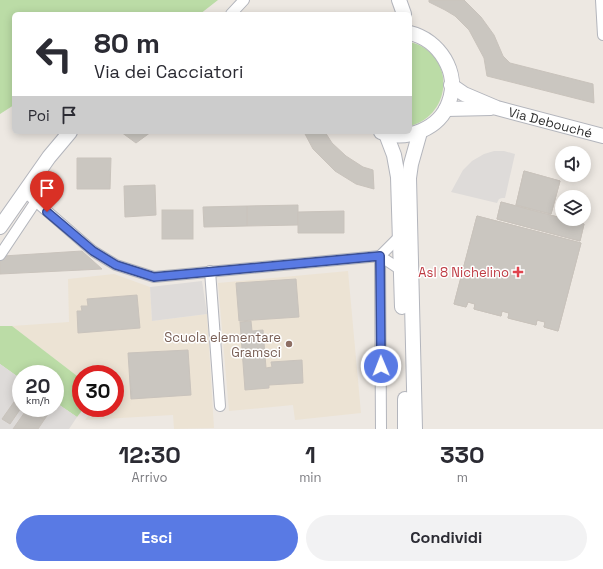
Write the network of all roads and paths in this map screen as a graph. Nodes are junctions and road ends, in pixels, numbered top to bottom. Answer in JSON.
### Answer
{"nodes":[{"id":1,"x":244,"y":0,"type":"edge"},
{"id":2,"x":398,"y":0,"type":"edge"},
{"id":3,"x":601,"y":0,"type":"edge"},
{"id":4,"x":233,"y":12,"type":"edge"},
{"id":5,"x":395,"y":12,"type":"edge"},
{"id":6,"x":403,"y":12,"type":"edge"},
{"id":7,"x":412,"y":32,"type":"edge"},
{"id":8,"x":603,"y":35,"type":"edge"},
{"id":9,"x":452,"y":85,"type":"junction"},
{"id":10,"x":497,"y":108,"type":"junction"},
{"id":11,"x":446,"y":109,"type":"junction"},
{"id":12,"x":420,"y":132,"type":"junction"},
{"id":13,"x":68,"y":134,"type":"edge"},
{"id":14,"x":383,"y":134,"type":"edge"},
{"id":15,"x":390,"y":134,"type":"edge"},
{"id":16,"x":603,"y":136,"type":"edge"},
{"id":17,"x":24,"y":192,"type":"junction"},
{"id":18,"x":36,"y":201,"type":"junction"},
{"id":19,"x":0,"y":227,"type":"edge"},
{"id":20,"x":400,"y":236,"type":"junction"},
{"id":21,"x":0,"y":254,"type":"edge"},
{"id":22,"x":380,"y":256,"type":"junction"},
{"id":23,"x":401,"y":270,"type":"junction"},
{"id":24,"x":210,"y":271,"type":"junction"},
{"id":25,"x":220,"y":406,"type":"dead end"},
{"id":26,"x":381,"y":429,"type":"edge"},
{"id":27,"x":405,"y":429,"type":"edge"},
{"id":28,"x":415,"y":429,"type":"edge"}],
"edges":[{"from":1,"to":4,"type":"street"},
{"from":2,"to":5,"type":"main road"},
{"from":2,"to":6,"type":"main road"},
{"from":3,"to":8,"type":"street"},
{"from":7,"to":9,"type":"main road"},
{"from":9,"to":10,"type":"main road","name":"Via Debouché"},
{"from":9,"to":11,"type":"main road"},
{"from":10,"to":11,"type":"main road","name":"Via Debouché"},
{"from":10,"to":16,"type":"main road","name":"Via Debouché"},
{"from":11,"to":12,"type":"main road"},
{"from":12,"to":15,"type":"main road"},
{"from":12,"to":28,"type":"main road"},
{"from":13,"to":17,"type":"main road"},
{"from":14,"to":20,"type":"main road"},
{"from":17,"to":18,"type":"street"},
{"from":17,"to":19,"type":"main road"},
{"from":18,"to":21,"type":"street"},
{"from":18,"to":24,"type":"street"},
{"from":20,"to":22,"type":"street"},
{"from":20,"to":23,"type":"main road"},
{"from":22,"to":23,"type":"street"},
{"from":22,"to":24,"type":"street"},
{"from":22,"to":26,"type":"street"},
{"from":23,"to":27,"type":"main road"},
{"from":24,"to":25,"type":"street"}]}
